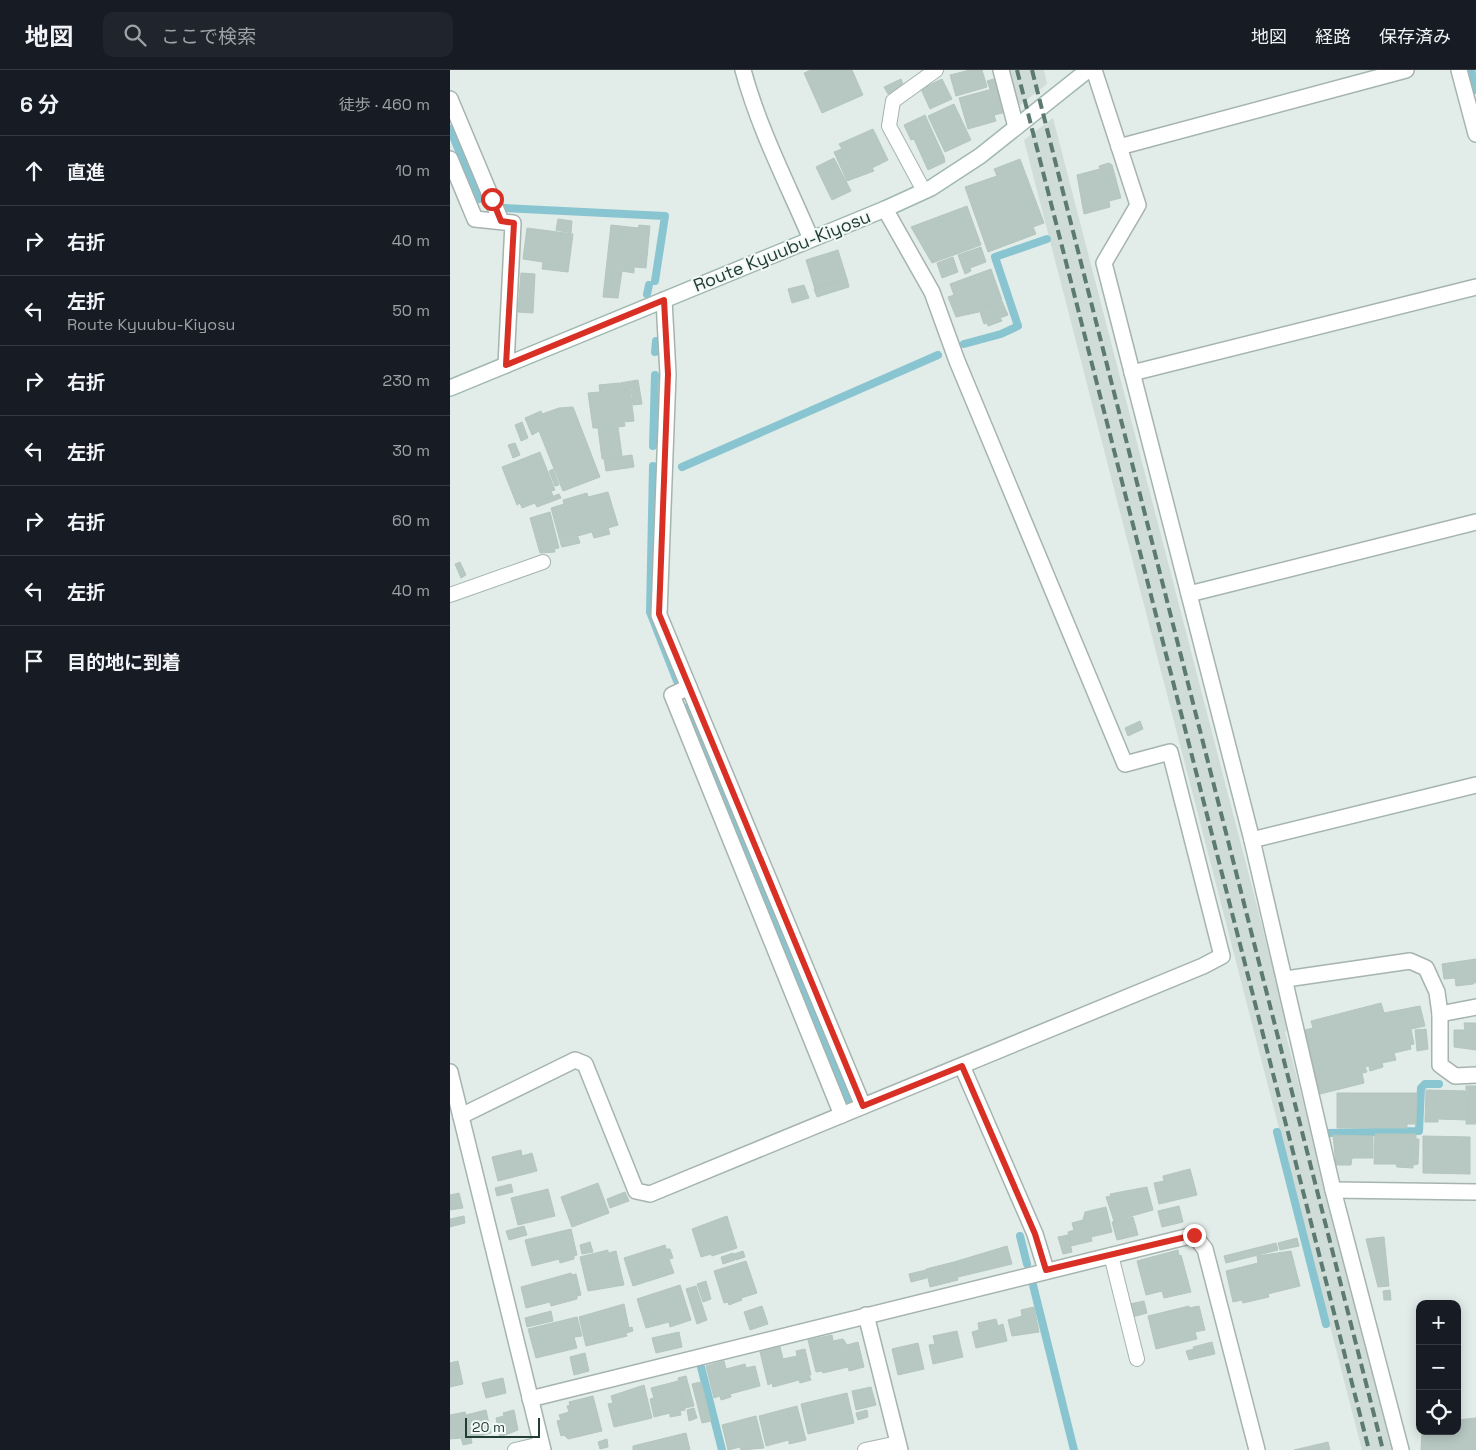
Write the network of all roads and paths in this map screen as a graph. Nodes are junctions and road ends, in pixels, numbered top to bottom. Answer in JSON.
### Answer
{"nodes":[{"id":1,"x":743,"y":70,"type":"edge"},
{"id":2,"x":936,"y":70,"type":"edge"},
{"id":3,"x":1001,"y":70,"type":"edge"},
{"id":4,"x":1088,"y":70,"type":"edge"},
{"id":5,"x":1094,"y":70,"type":"edge"},
{"id":6,"x":1406,"y":70,"type":"edge"},
{"id":7,"x":1459,"y":70,"type":"edge"},
{"id":8,"x":450,"y":99,"type":"edge"},
{"id":9,"x":1016,"y":127,"type":"junction"},
{"id":10,"x":1476,"y":134,"type":"edge"},
{"id":11,"x":1119,"y":146,"type":"junction"},
{"id":12,"x":450,"y":159,"type":"edge"},
{"id":13,"x":924,"y":191,"type":"junction"},
{"id":14,"x":885,"y":209,"type":"junction"},
{"id":15,"x":501,"y":221,"type":"junction"},
{"id":16,"x":811,"y":239,"type":"junction"},
{"id":17,"x":1476,"y":287,"type":"edge"},
{"id":18,"x":664,"y":300,"type":"junction"},
{"id":19,"x":506,"y":365,"type":"junction"},
{"id":20,"x":1132,"y":373,"type":"junction"},
{"id":21,"x":450,"y":388,"type":"edge"},
{"id":22,"x":1476,"y":522,"type":"edge"},
{"id":23,"x":543,"y":562,"type":"dead end"},
{"id":24,"x":1189,"y":594,"type":"junction"},
{"id":25,"x":450,"y":595,"type":"edge"},
{"id":26,"x":689,"y":687,"type":"junction"},
{"id":27,"x":1476,"y":785,"type":"edge"},
{"id":28,"x":1252,"y":840,"type":"junction"},
{"id":29,"x":1286,"y":979,"type":"junction"},
{"id":30,"x":1476,"y":1007,"type":"edge"},
{"id":31,"x":1440,"y":1014,"type":"junction"},
{"id":32,"x":962,"y":1066,"type":"junction"},
{"id":33,"x":450,"y":1072,"type":"edge"},
{"id":34,"x":1476,"y":1075,"type":"edge"},
{"id":35,"x":863,"y":1106,"type":"junction"},
{"id":36,"x":842,"y":1115,"type":"junction"},
{"id":37,"x":458,"y":1125,"type":"edge"},
{"id":38,"x":1333,"y":1190,"type":"junction"},
{"id":39,"x":1476,"y":1192,"type":"edge"},
{"id":40,"x":1111,"y":1255,"type":"junction"},
{"id":41,"x":1046,"y":1270,"type":"junction"},
{"id":42,"x":866,"y":1315,"type":"junction"},
{"id":43,"x":1137,"y":1359,"type":"dead end"},
{"id":44,"x":530,"y":1399,"type":"junction"},
{"id":45,"x":899,"y":1446,"type":"edge"},
{"id":46,"x":542,"y":1447,"type":"edge"},
{"id":47,"x":515,"y":1450,"type":"edge"},
{"id":48,"x":865,"y":1450,"type":"edge"},
{"id":49,"x":1257,"y":1450,"type":"edge"},
{"id":50,"x":1401,"y":1450,"type":"edge"}],
"edges":[{"from":1,"to":16,"type":"street"},
{"from":2,"to":13,"type":"lane"},
{"from":3,"to":9,"type":"street"},
{"from":4,"to":9,"type":"street","name":"Route Kyuubu-Kiyosu"},
{"from":5,"to":11,"type":"street"},
{"from":6,"to":11,"type":"street"},
{"from":7,"to":10,"type":"street"},
{"from":8,"to":15,"type":"street"},
{"from":9,"to":13,"type":"street","name":"Route Kyuubu-Kiyosu"},
{"from":11,"to":20,"type":"street"},
{"from":12,"to":15,"type":"street"},
{"from":13,"to":14,"type":"street","name":"Route Kyuubu-Kiyosu"},
{"from":14,"to":16,"type":"street","name":"Route Kyuubu-Kiyosu"},
{"from":14,"to":32,"type":"street"},
{"from":15,"to":19,"type":"street"},
{"from":16,"to":18,"type":"street","name":"Route Kyuubu-Kiyosu"},
{"from":17,"to":20,"type":"street"},
{"from":18,"to":19,"type":"street","name":"Route Kyuubu-Kiyosu"},
{"from":18,"to":26,"type":"street"},
{"from":19,"to":21,"type":"street","name":"Route Kyuubu-Kiyosu"},
{"from":20,"to":24,"type":"street"},
{"from":22,"to":24,"type":"street"},
{"from":23,"to":25,"type":"lane"},
{"from":24,"to":28,"type":"street"},
{"from":26,"to":35,"type":"street"},
{"from":26,"to":36,"type":"street"},
{"from":27,"to":28,"type":"street"},
{"from":28,"to":29,"type":"street"},
{"from":29,"to":31,"type":"street"},
{"from":29,"to":38,"type":"street"},
{"from":30,"to":31,"type":"street"},
{"from":31,"to":34,"type":"street"},
{"from":32,"to":35,"type":"street"},
{"from":32,"to":41,"type":"street"},
{"from":33,"to":37,"type":"street"},
{"from":35,"to":36,"type":"street"},
{"from":36,"to":37,"type":"street"},
{"from":37,"to":44,"type":"street"},
{"from":38,"to":39,"type":"street"},
{"from":38,"to":50,"type":"street"},
{"from":40,"to":41,"type":"street"},
{"from":40,"to":43,"type":"lane"},
{"from":40,"to":49,"type":"street"},
{"from":41,"to":42,"type":"street"},
{"from":42,"to":44,"type":"street"},
{"from":42,"to":45,"type":"street"},
{"from":44,"to":46,"type":"street"},
{"from":45,"to":48,"type":"lane"},
{"from":46,"to":47,"type":"lane"}]}
